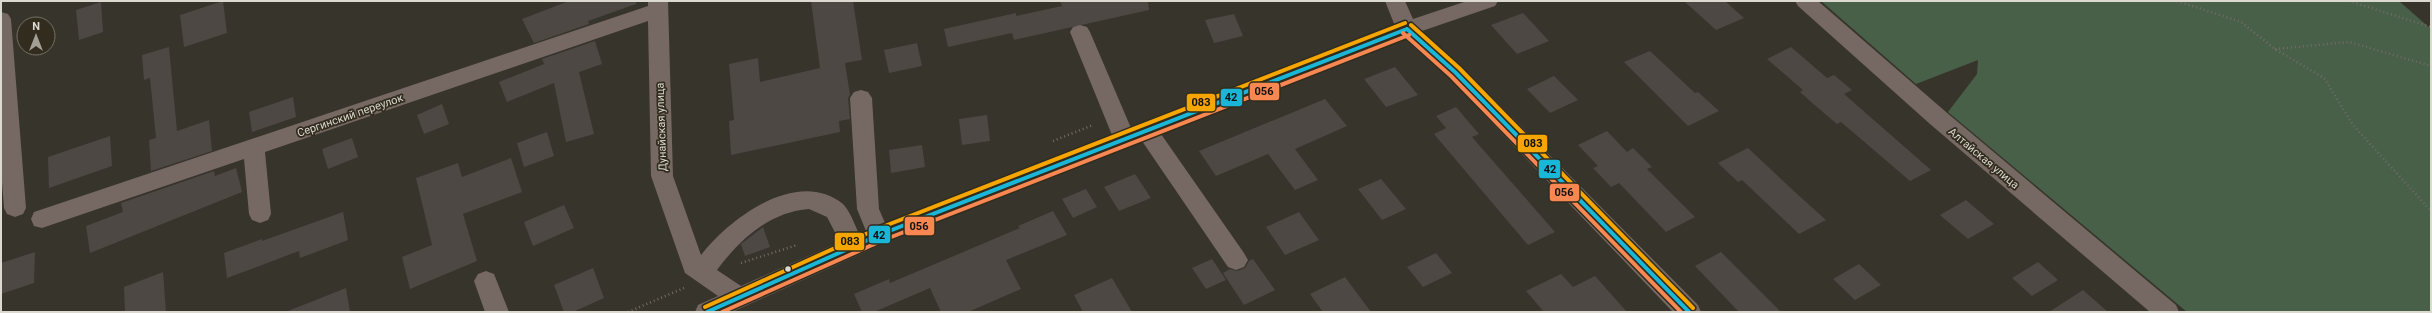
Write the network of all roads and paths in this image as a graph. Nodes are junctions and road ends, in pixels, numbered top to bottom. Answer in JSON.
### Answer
{"nodes":[{"id":1,"x":1395,"y":1,"type":"edge"},
{"id":2,"x":1488,"y":1,"type":"edge"},
{"id":3,"x":1805,"y":1,"type":"edge"},
{"id":4,"x":2177,"y":1,"type":"edge"},
{"id":5,"x":2349,"y":1,"type":"edge"},
{"id":6,"x":658,"y":6,"type":"edge"},
{"id":7,"x":1,"y":19,"type":"edge"},
{"id":8,"x":2431,"y":27,"type":"edge"},
{"id":9,"x":1407,"y":29,"type":"junction"},
{"id":10,"x":1080,"y":32,"type":"dead end"},
{"id":11,"x":2275,"y":49,"type":"junction"},
{"id":12,"x":2431,"y":66,"type":"edge"},
{"id":13,"x":862,"y":98,"type":"dead end"},
{"id":14,"x":1147,"y":131,"type":"junction"},
{"id":15,"x":1125,"y":140,"type":"junction"},
{"id":16,"x":254,"y":148,"type":"junction"},
{"id":17,"x":15,"y":208,"type":"dead end"},
{"id":18,"x":2431,"y":211,"type":"edge"},
{"id":19,"x":260,"y":214,"type":"dead end"},
{"id":20,"x":42,"y":220,"type":"dead end"},
{"id":21,"x":879,"y":235,"type":"junction"},
{"id":22,"x":854,"y":246,"type":"junction"},
{"id":23,"x":1236,"y":260,"type":"dead end"},
{"id":24,"x":702,"y":272,"type":"junction"},
{"id":25,"x":486,"y":281,"type":"dead end"},
{"id":26,"x":738,"y":297,"type":"junction"},
{"id":27,"x":1682,"y":310,"type":"edge"},
{"id":28,"x":497,"y":312,"type":"edge"},
{"id":29,"x":707,"y":312,"type":"edge"},
{"id":30,"x":2167,"y":312,"type":"edge"}],
"edges":[{"from":1,"to":9,"type":"street"},
{"from":2,"to":9,"type":"street"},
{"from":3,"to":30,"type":"street","name":"Алтайская улица"},
{"from":4,"to":11,"type":"path"},
{"from":5,"to":8,"type":"path"},
{"from":6,"to":16,"type":"street","name":"Сергинский переулок"},
{"from":6,"to":24,"type":"street","name":"Дунайская улица"},
{"from":7,"to":17,"type":"street"},
{"from":9,"to":14,"type":"street"},
{"from":9,"to":27,"type":"street"},
{"from":10,"to":15,"type":"street"},
{"from":11,"to":12,"type":"path"},
{"from":11,"to":18,"type":"path"},
{"from":13,"to":21,"type":"street"},
{"from":14,"to":15,"type":"street"},
{"from":14,"to":23,"type":"street"},
{"from":15,"to":21,"type":"street"},
{"from":16,"to":19,"type":"street"},
{"from":16,"to":20,"type":"street","name":"Сергинский переулок"},
{"from":21,"to":22,"type":"street"},
{"from":22,"to":24,"type":"street"},
{"from":22,"to":26,"type":"street"},
{"from":24,"to":26,"type":"street","name":"Дунайская улица"},
{"from":25,"to":28,"type":"street"},
{"from":26,"to":29,"type":"street"}]}
